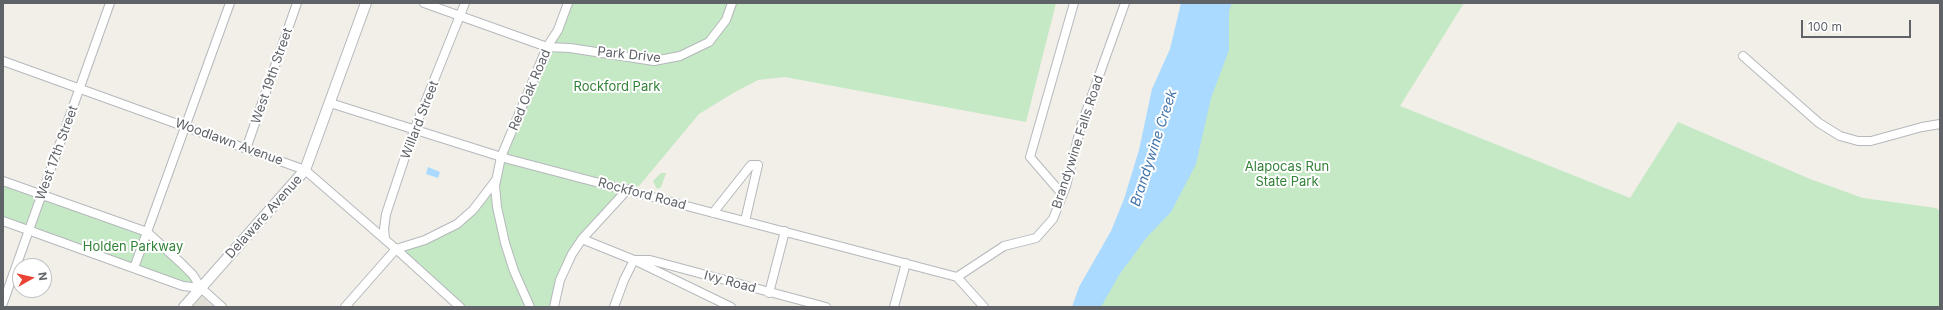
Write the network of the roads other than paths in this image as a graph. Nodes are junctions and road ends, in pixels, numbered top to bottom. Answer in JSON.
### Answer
{"nodes":[{"id":1,"x":110,"y":3,"type":"edge"},
{"id":2,"x":230,"y":3,"type":"edge"},
{"id":3,"x":297,"y":3,"type":"edge"},
{"id":4,"x":366,"y":3,"type":"edge"},
{"id":5,"x":424,"y":3,"type":"edge"},
{"id":6,"x":465,"y":3,"type":"edge"},
{"id":7,"x":568,"y":3,"type":"edge"},
{"id":8,"x":732,"y":3,"type":"edge"},
{"id":9,"x":1074,"y":3,"type":"edge"},
{"id":10,"x":1125,"y":3,"type":"edge"},
{"id":11,"x":461,"y":16,"type":"junction"},
{"id":12,"x":547,"y":47,"type":"junction"},
{"id":13,"x":1743,"y":56,"type":"dead end"},
{"id":14,"x":3,"y":62,"type":"edge"},
{"id":15,"x":80,"y":89,"type":"junction"},
{"id":16,"x":330,"y":103,"type":"junction"},
{"id":17,"x":1940,"y":124,"type":"edge"},
{"id":18,"x":186,"y":126,"type":"junction"},
{"id":19,"x":414,"y":130,"type":"junction"},
{"id":20,"x":246,"y":149,"type":"junction"},
{"id":21,"x":501,"y":157,"type":"junction"},
{"id":22,"x":305,"y":170,"type":"junction"},
{"id":23,"x":496,"y":179,"type":"junction"},
{"id":24,"x":3,"y":181,"type":"edge"},
{"id":25,"x":628,"y":189,"type":"junction"},
{"id":26,"x":42,"y":194,"type":"junction"},
{"id":27,"x":1062,"y":194,"type":"junction"},
{"id":28,"x":713,"y":213,"type":"junction"},
{"id":29,"x":3,"y":221,"type":"edge"},
{"id":30,"x":745,"y":221,"type":"junction"},
{"id":31,"x":29,"y":230,"type":"junction"},
{"id":32,"x":785,"y":231,"type":"junction"},
{"id":33,"x":147,"y":232,"type":"junction"},
{"id":34,"x":385,"y":239,"type":"junction"},
{"id":35,"x":582,"y":239,"type":"junction"},
{"id":36,"x":396,"y":249,"type":"junction"},
{"id":37,"x":634,"y":260,"type":"junction"},
{"id":38,"x":906,"y":263,"type":"junction"},
{"id":39,"x":134,"y":268,"type":"junction"},
{"id":40,"x":956,"y":277,"type":"junction"},
{"id":41,"x":201,"y":288,"type":"junction"},
{"id":42,"x":769,"y":293,"type":"junction"},
{"id":43,"x":3,"y":303,"type":"edge"},
{"id":44,"x":184,"y":307,"type":"edge"},
{"id":45,"x":222,"y":307,"type":"edge"},
{"id":46,"x":345,"y":307,"type":"edge"},
{"id":47,"x":460,"y":307,"type":"edge"},
{"id":48,"x":530,"y":307,"type":"edge"},
{"id":49,"x":554,"y":307,"type":"edge"},
{"id":50,"x":614,"y":307,"type":"edge"},
{"id":51,"x":731,"y":307,"type":"edge"},
{"id":52,"x":826,"y":307,"type":"edge"},
{"id":53,"x":894,"y":307,"type":"edge"},
{"id":54,"x":984,"y":307,"type":"edge"}],
"edges":[{"from":1,"to":15,"type":"street","name":"West 17th Street"},
{"from":2,"to":18,"type":"street"},
{"from":3,"to":20,"type":"street","name":"West 19th Street"},
{"from":4,"to":16,"type":"street","name":"Delaware Avenue"},
{"from":5,"to":11,"type":"street","name":"Park Drive"},
{"from":6,"to":11,"type":"street","name":"Willard Street"},
{"from":7,"to":12,"type":"street","name":"Red Oak Road"},
{"from":8,"to":12,"type":"street","name":"Park Drive"},
{"from":9,"to":27,"type":"street"},
{"from":10,"to":27,"type":"street","name":"Brandywine Falls Road"},
{"from":11,"to":12,"type":"street","name":"Park Drive"},
{"from":11,"to":19,"type":"street","name":"Willard Street"},
{"from":12,"to":21,"type":"street","name":"Red Oak Road"},
{"from":13,"to":17,"type":"street"},
{"from":14,"to":15,"type":"street","name":"Woodlawn Avenue"},
{"from":15,"to":18,"type":"street","name":"Woodlawn Avenue"},
{"from":15,"to":26,"type":"street","name":"West 17th Street"},
{"from":16,"to":19,"type":"street","name":"Rockford Road"},
{"from":16,"to":22,"type":"street","name":"Delaware Avenue"},
{"from":18,"to":20,"type":"street","name":"Woodlawn Avenue"},
{"from":18,"to":33,"type":"street"},
{"from":19,"to":21,"type":"street","name":"Rockford Road"},
{"from":19,"to":34,"type":"street","name":"Willard Street"},
{"from":20,"to":22,"type":"street","name":"Woodlawn Avenue"},
{"from":21,"to":23,"type":"street","name":"Red Oak Road"},
{"from":21,"to":25,"type":"street","name":"Rockford Road"},
{"from":22,"to":34,"type":"street","name":"Woodlawn Avenue"},
{"from":22,"to":41,"type":"street","name":"Delaware Avenue"},
{"from":23,"to":36,"type":"street","name":"Red Oak Road"},
{"from":23,"to":48,"type":"street","name":"Red Oak Road"},
{"from":24,"to":26,"type":"street"},
{"from":25,"to":28,"type":"street","name":"Rockford Road"},
{"from":25,"to":35,"type":"street"},
{"from":26,"to":31,"type":"street","name":"West 17th Street"},
{"from":26,"to":33,"type":"street"},
{"from":27,"to":40,"type":"street","name":"Brandywine Falls Road"},
{"from":28,"to":30,"type":"street","name":"Rockford Road"},
{"from":28,"to":30,"type":"street"},
{"from":29,"to":31,"type":"street"},
{"from":30,"to":32,"type":"street","name":"Rockford Road"},
{"from":31,"to":39,"type":"street"},
{"from":31,"to":43,"type":"street","name":"West 17th Street"},
{"from":32,"to":38,"type":"street","name":"Rockford Road"},
{"from":32,"to":42,"type":"street"},
{"from":33,"to":39,"type":"street"},
{"from":33,"to":41,"type":"street"},
{"from":34,"to":36,"type":"street","name":"Woodlawn Avenue"},
{"from":35,"to":37,"type":"street"},
{"from":35,"to":49,"type":"street"},
{"from":36,"to":46,"type":"street"},
{"from":36,"to":47,"type":"street","name":"Woodlawn Avenue"},
{"from":37,"to":42,"type":"street","name":"Ivy Road"},
{"from":37,"to":50,"type":"street"},
{"from":37,"to":51,"type":"street"},
{"from":38,"to":40,"type":"street","name":"Rockford Road"},
{"from":38,"to":53,"type":"street"},
{"from":39,"to":41,"type":"street"},
{"from":40,"to":54,"type":"street"},
{"from":41,"to":44,"type":"street","name":"Delaware Avenue"},
{"from":41,"to":45,"type":"street"},
{"from":42,"to":52,"type":"street","name":"Ivy Road"}]}
